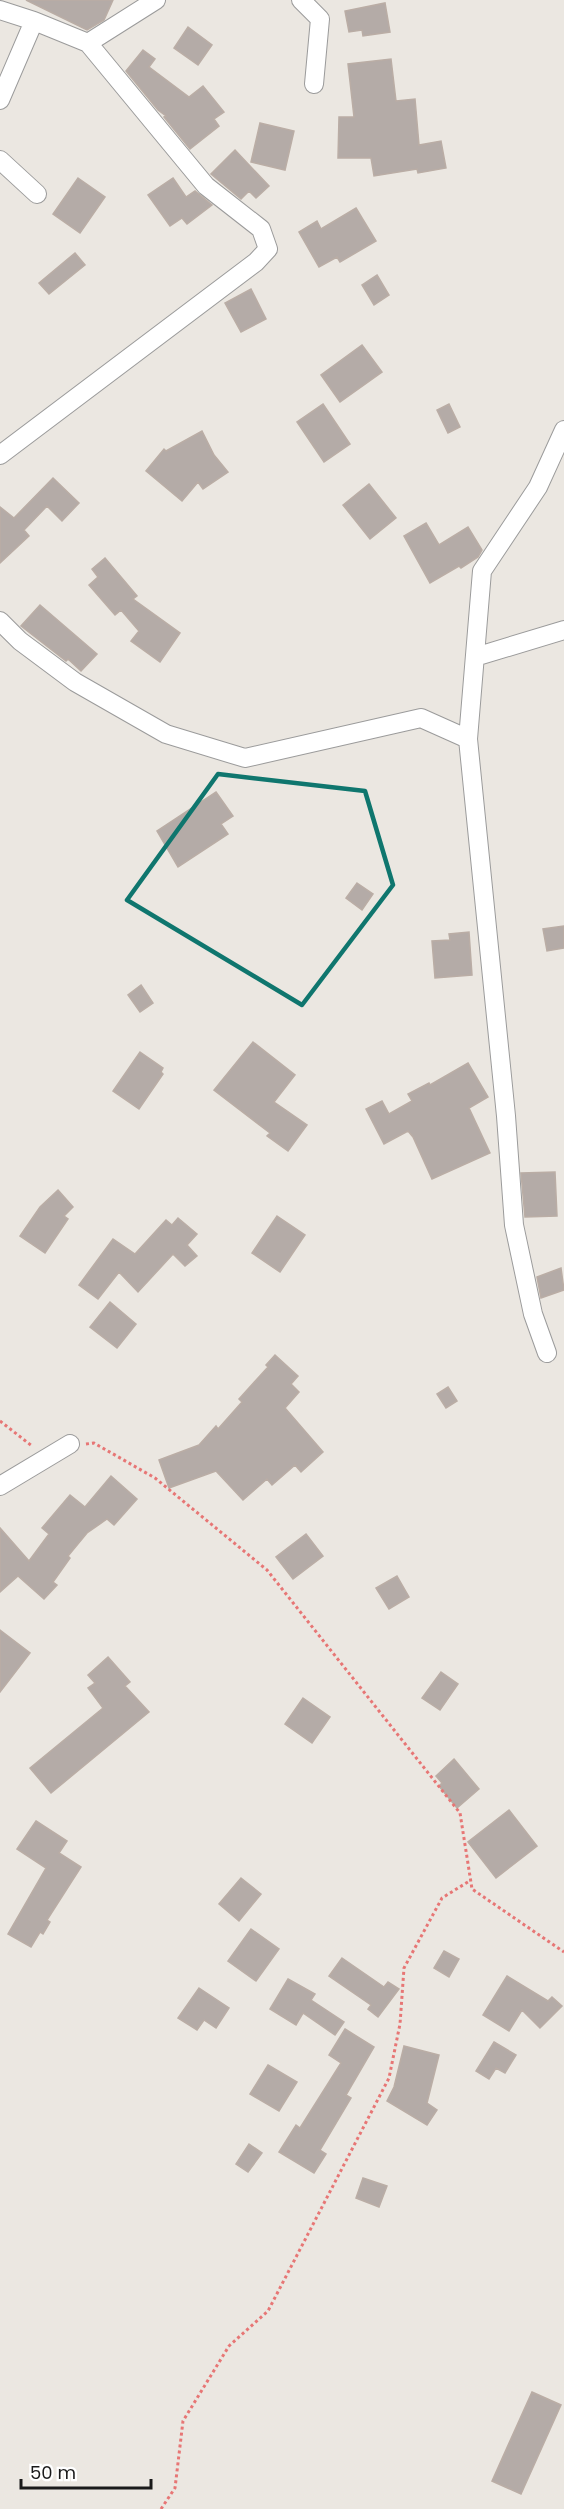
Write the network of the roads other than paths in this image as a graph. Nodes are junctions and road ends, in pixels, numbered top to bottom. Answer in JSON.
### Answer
{"nodes":[{"id":1,"x":156,"y":0,"type":"edge"},
{"id":2,"x":301,"y":0,"type":"edge"},
{"id":3,"x":0,"y":10,"type":"edge"},
{"id":4,"x":34,"y":21,"type":"junction"},
{"id":5,"x":88,"y":43,"type":"junction"},
{"id":6,"x":314,"y":84,"type":"dead end"},
{"id":7,"x":0,"y":99,"type":"edge"},
{"id":8,"x":0,"y":160,"type":"edge"},
{"id":9,"x":37,"y":194,"type":"dead end"},
{"id":10,"x":564,"y":430,"type":"edge"},
{"id":11,"x":0,"y":455,"type":"edge"},
{"id":12,"x":0,"y":621,"type":"edge"},
{"id":13,"x":564,"y":630,"type":"edge"},
{"id":14,"x":474,"y":657,"type":"junction"},
{"id":15,"x":468,"y":739,"type":"junction"},
{"id":16,"x":547,"y":1353,"type":"dead end"},
{"id":17,"x":70,"y":1444,"type":"road end"},
{"id":18,"x":0,"y":1486,"type":"edge"}],
"edges":[{"from":1,"to":5,"type":"street"},
{"from":2,"to":6,"type":"street"},
{"from":3,"to":4,"type":"street"},
{"from":4,"to":5,"type":"street"},
{"from":4,"to":7,"type":"street"},
{"from":5,"to":11,"type":"street"},
{"from":8,"to":9,"type":"street"},
{"from":10,"to":14,"type":"street"},
{"from":12,"to":15,"type":"street"},
{"from":13,"to":14,"type":"street"},
{"from":14,"to":15,"type":"street"},
{"from":15,"to":16,"type":"street"},
{"from":17,"to":18,"type":"street"}]}
